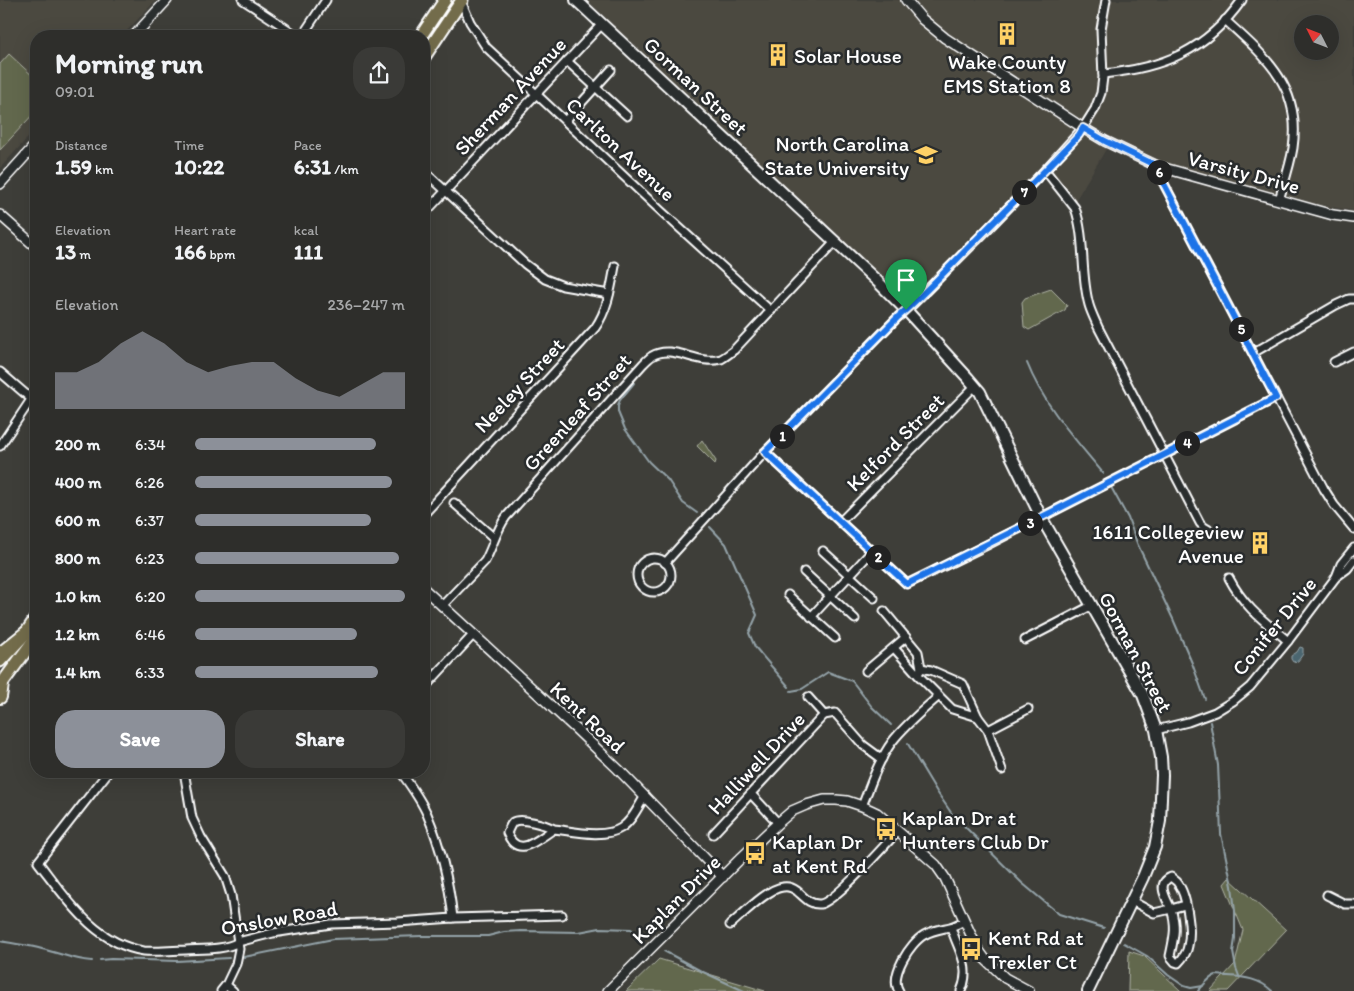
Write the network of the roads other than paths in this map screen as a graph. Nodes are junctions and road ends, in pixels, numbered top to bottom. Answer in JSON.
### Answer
{"nodes":[{"id":1,"x":167,"y":0,"type":"edge"},
{"id":2,"x":243,"y":0,"type":"edge"},
{"id":3,"x":326,"y":0,"type":"edge"},
{"id":4,"x":445,"y":0,"type":"edge"},
{"id":5,"x":461,"y":0,"type":"edge"},
{"id":6,"x":576,"y":0,"type":"edge"},
{"id":7,"x":906,"y":0,"type":"edge"},
{"id":8,"x":1106,"y":0,"type":"edge"},
{"id":9,"x":1242,"y":0,"type":"edge"},
{"id":10,"x":1225,"y":20,"type":"junction"},
{"id":11,"x":602,"y":24,"type":"junction"},
{"id":12,"x":140,"y":30,"type":"edge"},
{"id":13,"x":289,"y":30,"type":"edge"},
{"id":14,"x":306,"y":30,"type":"edge"},
{"id":15,"x":425,"y":30,"type":"edge"},
{"id":16,"x":430,"y":48,"type":"edge"},
{"id":17,"x":567,"y":61,"type":"junction"},
{"id":18,"x":611,"y":70,"type":"dead end"},
{"id":19,"x":1103,"y":74,"type":"junction"},
{"id":20,"x":595,"y":88,"type":"junction"},
{"id":21,"x":536,"y":94,"type":"junction"},
{"id":22,"x":627,"y":116,"type":"dead end"},
{"id":23,"x":565,"y":121,"type":"junction"},
{"id":24,"x":1083,"y":128,"type":"junction"},
{"id":25,"x":30,"y":151,"type":"edge"},
{"id":26,"x":1157,"y":166,"type":"junction"},
{"id":27,"x":1045,"y":170,"type":"junction"},
{"id":28,"x":430,"y":177,"type":"edge"},
{"id":29,"x":0,"y":184,"type":"edge"},
{"id":30,"x":445,"y":192,"type":"junction"},
{"id":31,"x":1279,"y":200,"type":"junction"},
{"id":32,"x":430,"y":208,"type":"edge"},
{"id":33,"x":0,"y":216,"type":"edge"},
{"id":34,"x":1354,"y":218,"type":"edge"},
{"id":35,"x":30,"y":242,"type":"edge"},
{"id":36,"x":835,"y":242,"type":"junction"},
{"id":37,"x":615,"y":266,"type":"dead end"},
{"id":38,"x":609,"y":294,"type":"junction"},
{"id":39,"x":1354,"y":299,"type":"edge"},
{"id":40,"x":906,"y":310,"type":"junction"},
{"id":41,"x":772,"y":311,"type":"junction"},
{"id":42,"x":1354,"y":352,"type":"edge"},
{"id":43,"x":1254,"y":354,"type":"junction"},
{"id":44,"x":1334,"y":362,"type":"dead end"},
{"id":45,"x":0,"y":372,"type":"edge"},
{"id":46,"x":975,"y":386,"type":"junction"},
{"id":47,"x":30,"y":394,"type":"edge"},
{"id":48,"x":1276,"y":398,"type":"junction"},
{"id":49,"x":30,"y":405,"type":"edge"},
{"id":50,"x":0,"y":446,"type":"edge"},
{"id":51,"x":765,"y":452,"type":"junction"},
{"id":52,"x":1165,"y":454,"type":"junction"},
{"id":53,"x":454,"y":502,"type":"dead end"},
{"id":54,"x":430,"y":508,"type":"edge"},
{"id":55,"x":1041,"y":517,"type":"junction"},
{"id":56,"x":840,"y":522,"type":"junction"},
{"id":57,"x":1354,"y":529,"type":"edge"},
{"id":58,"x":1211,"y":532,"type":"dead end"},
{"id":59,"x":494,"y":538,"type":"junction"},
{"id":60,"x":1354,"y":548,"type":"edge"},
{"id":61,"x":823,"y":551,"type":"dead end"},
{"id":62,"x":872,"y":551,"type":"junction"},
{"id":63,"x":1354,"y":560,"type":"edge"},
{"id":64,"x":665,"y":563,"type":"junction"},
{"id":65,"x":804,"y":572,"type":"dead end"},
{"id":66,"x":849,"y":575,"type":"junction"},
{"id":67,"x":1336,"y":577,"type":"junction"},
{"id":68,"x":1229,"y":578,"type":"dead end"},
{"id":69,"x":430,"y":595,"type":"edge"},
{"id":70,"x":788,"y":595,"type":"dead end"},
{"id":71,"x":831,"y":596,"type":"junction"},
{"id":72,"x":874,"y":598,"type":"dead end"},
{"id":73,"x":442,"y":606,"type":"junction"},
{"id":74,"x":1091,"y":606,"type":"junction"},
{"id":75,"x":884,"y":611,"type":"dead end"},
{"id":76,"x":811,"y":617,"type":"junction"},
{"id":77,"x":855,"y":618,"type":"dead end"},
{"id":78,"x":473,"y":635,"type":"junction"},
{"id":79,"x":30,"y":636,"type":"edge"},
{"id":80,"x":30,"y":636,"type":"edge"},
{"id":81,"x":30,"y":637,"type":"edge"},
{"id":82,"x":906,"y":637,"type":"junction"},
{"id":83,"x":835,"y":638,"type":"dead end"},
{"id":84,"x":1025,"y":640,"type":"dead end"},
{"id":85,"x":1288,"y":640,"type":"junction"},
{"id":86,"x":894,"y":648,"type":"junction"},
{"id":87,"x":0,"y":653,"type":"edge"},
{"id":88,"x":0,"y":661,"type":"edge"},
{"id":89,"x":921,"y":668,"type":"junction"},
{"id":90,"x":866,"y":671,"type":"dead end"},
{"id":91,"x":918,"y":675,"type":"junction"},
{"id":92,"x":430,"y":682,"type":"edge"},
{"id":93,"x":1,"y":685,"type":"edge"},
{"id":94,"x":939,"y":696,"type":"junction"},
{"id":95,"x":0,"y":697,"type":"edge"},
{"id":96,"x":808,"y":697,"type":"dead end"},
{"id":97,"x":1028,"y":709,"type":"dead end"},
{"id":98,"x":824,"y":715,"type":"junction"},
{"id":99,"x":978,"y":718,"type":"junction"},
{"id":100,"x":988,"y":730,"type":"junction"},
{"id":101,"x":1156,"y":730,"type":"junction"},
{"id":102,"x":882,"y":759,"type":"junction"},
{"id":103,"x":1002,"y":770,"type":"dead end"},
{"id":104,"x":104,"y":778,"type":"edge"},
{"id":105,"x":185,"y":778,"type":"edge"},
{"id":106,"x":405,"y":778,"type":"edge"},
{"id":107,"x":751,"y":794,"type":"junction"},
{"id":108,"x":645,"y":796,"type":"junction"},
{"id":109,"x":862,"y":806,"type":"junction"},
{"id":110,"x":778,"y":823,"type":"junction"},
{"id":111,"x":554,"y":828,"type":"junction"},
{"id":112,"x":898,"y":831,"type":"junction"},
{"id":113,"x":713,"y":834,"type":"dead end"},
{"id":114,"x":723,"y":877,"type":"junction"},
{"id":115,"x":1327,"y":895,"type":"dead end"},
{"id":116,"x":1132,"y":901,"type":"junction"},
{"id":117,"x":1354,"y":904,"type":"edge"},
{"id":118,"x":1185,"y":905,"type":"junction"},
{"id":119,"x":1171,"y":909,"type":"junction"},
{"id":120,"x":562,"y":915,"type":"dead end"},
{"id":121,"x":453,"y":918,"type":"junction"},
{"id":122,"x":964,"y":921,"type":"junction"},
{"id":123,"x":730,"y":925,"type":"dead end"},
{"id":124,"x":951,"y":927,"type":"junction"},
{"id":125,"x":238,"y":942,"type":"junction"},
{"id":126,"x":224,"y":988,"type":"edge"},
{"id":127,"x":233,"y":991,"type":"edge"},
{"id":128,"x":608,"y":991,"type":"edge"},
{"id":129,"x":899,"y":991,"type":"edge"},
{"id":130,"x":962,"y":991,"type":"edge"},
{"id":131,"x":1029,"y":991,"type":"edge"},
{"id":132,"x":1088,"y":991,"type":"edge"}],
"edges":[{"from":1,"to":12,"type":"street"},
{"from":2,"to":13,"type":"street"},
{"from":3,"to":14,"type":"street"},
{"from":4,"to":15,"type":"main road"},
{"from":5,"to":16,"type":"main road"},
{"from":5,"to":21,"type":"street","name":"Carlton Avenue"},
{"from":6,"to":11,"type":"main road","name":"Gorman Street"},
{"from":7,"to":24,"type":"street","name":"Varsity Drive"},
{"from":8,"to":19,"type":"street"},
{"from":9,"to":10,"type":"street"},
{"from":10,"to":19,"type":"street"},
{"from":10,"to":31,"type":"street"},
{"from":11,"to":17,"type":"street","name":"Sherman Avenue"},
{"from":11,"to":36,"type":"main road","name":"Gorman Street"},
{"from":17,"to":20,"type":"street"},
{"from":17,"to":21,"type":"street","name":"Sherman Avenue"},
{"from":18,"to":20,"type":"street"},
{"from":19,"to":24,"type":"street"},
{"from":20,"to":22,"type":"street"},
{"from":20,"to":23,"type":"street"},
{"from":21,"to":23,"type":"street","name":"Carlton Avenue"},
{"from":21,"to":30,"type":"street","name":"Sherman Avenue"},
{"from":23,"to":41,"type":"street","name":"Carlton Avenue"},
{"from":24,"to":26,"type":"street","name":"Varsity Drive"},
{"from":24,"to":27,"type":"street"},
{"from":25,"to":29,"type":"street"},
{"from":26,"to":31,"type":"street","name":"Varsity Drive"},
{"from":26,"to":43,"type":"street"},
{"from":27,"to":40,"type":"street"},
{"from":27,"to":52,"type":"street"},
{"from":28,"to":30,"type":"street"},
{"from":30,"to":32,"type":"street","name":"Sherman Avenue"},
{"from":30,"to":38,"type":"street"},
{"from":31,"to":34,"type":"street","name":"Varsity Drive"},
{"from":33,"to":35,"type":"street"},
{"from":36,"to":40,"type":"main road","name":"Gorman Street"},
{"from":36,"to":41,"type":"street","name":"Greenleaf Street"},
{"from":37,"to":38,"type":"street","name":"Neeley Street"},
{"from":38,"to":54,"type":"street","name":"Neeley Street"},
{"from":39,"to":43,"type":"street"},
{"from":40,"to":46,"type":"main road","name":"Gorman Street"},
{"from":40,"to":51,"type":"street"},
{"from":41,"to":59,"type":"street","name":"Greenleaf Street"},
{"from":42,"to":44,"type":"street"},
{"from":43,"to":48,"type":"street"},
{"from":45,"to":47,"type":"street"},
{"from":46,"to":55,"type":"main road","name":"Gorman Street"},
{"from":46,"to":56,"type":"street","name":"Kelford Street"},
{"from":48,"to":52,"type":"street"},
{"from":48,"to":57,"type":"street"},
{"from":49,"to":50,"type":"street"},
{"from":51,"to":56,"type":"street"},
{"from":51,"to":64,"type":"street"},
{"from":52,"to":55,"type":"street"},
{"from":52,"to":58,"type":"street"},
{"from":53,"to":59,"type":"street"},
{"from":55,"to":62,"type":"street"},
{"from":55,"to":74,"type":"main road","name":"Gorman Street"},
{"from":56,"to":62,"type":"street"},
{"from":59,"to":73,"type":"street","name":"Greenleaf Street"},
{"from":60,"to":67,"type":"street","name":"Conifer Drive"},
{"from":61,"to":66,"type":"street"},
{"from":62,"to":66,"type":"street"},
{"from":63,"to":67,"type":"street","name":"Conifer Drive"},
{"from":64,"to":64,"type":"street"},
{"from":65,"to":71,"type":"street"},
{"from":66,"to":71,"type":"street"},
{"from":66,"to":72,"type":"street"},
{"from":67,"to":85,"type":"street","name":"Conifer Drive"},
{"from":68,"to":85,"type":"street"},
{"from":69,"to":73,"type":"street","name":"Kent Road"},
{"from":70,"to":76,"type":"street"},
{"from":71,"to":76,"type":"street"},
{"from":71,"to":77,"type":"street"},
{"from":73,"to":78,"type":"street","name":"Kent Road"},
{"from":74,"to":84,"type":"street"},
{"from":74,"to":101,"type":"main road","name":"Gorman Street"},
{"from":75,"to":82,"type":"street"},
{"from":76,"to":83,"type":"street"},
{"from":78,"to":92,"type":"street"},
{"from":78,"to":108,"type":"street","name":"Kent Road"},
{"from":79,"to":87,"type":"highway"},
{"from":80,"to":88,"type":"main road"},
{"from":81,"to":93,"type":"main road"},
{"from":82,"to":86,"type":"street"},
{"from":82,"to":89,"type":"street"},
{"from":85,"to":101,"type":"street","name":"Conifer Drive"},
{"from":86,"to":90,"type":"street"},
{"from":86,"to":91,"type":"street"},
{"from":89,"to":91,"type":"street"},
{"from":89,"to":99,"type":"street"},
{"from":91,"to":94,"type":"street"},
{"from":93,"to":95,"type":"highway"},
{"from":94,"to":99,"type":"street"},
{"from":94,"to":102,"type":"street"},
{"from":96,"to":98,"type":"street"},
{"from":97,"to":100,"type":"street"},
{"from":98,"to":102,"type":"street"},
{"from":98,"to":107,"type":"street","name":"Halliwell Drive"},
{"from":99,"to":100,"type":"street"},
{"from":100,"to":103,"type":"street"},
{"from":101,"to":116,"type":"main road","name":"Gorman Street"},
{"from":102,"to":109,"type":"street"},
{"from":104,"to":125,"type":"street","name":"Onslow Road"},
{"from":105,"to":125,"type":"street"},
{"from":106,"to":121,"type":"street"},
{"from":107,"to":110,"type":"street"},
{"from":107,"to":113,"type":"street","name":"Halliwell Drive"},
{"from":108,"to":111,"type":"street"},
{"from":108,"to":114,"type":"street","name":"Kent Road"},
{"from":109,"to":110,"type":"street","name":"Kaplan Drive"},
{"from":109,"to":112,"type":"street","name":"Kaplan Drive"},
{"from":110,"to":114,"type":"street","name":"Kaplan Drive"},
{"from":111,"to":111,"type":"street"},
{"from":112,"to":122,"type":"street","name":"Kaplan Drive"},
{"from":112,"to":123,"type":"street"},
{"from":114,"to":128,"type":"street","name":"Kaplan Drive"},
{"from":115,"to":117,"type":"street"},
{"from":116,"to":119,"type":"street"},
{"from":116,"to":132,"type":"main road","name":"Gorman Street"},
{"from":118,"to":119,"type":"street"},
{"from":118,"to":119,"type":"street"},
{"from":118,"to":119,"type":"street"},
{"from":120,"to":121,"type":"street","name":"Onslow Road"},
{"from":121,"to":125,"type":"street","name":"Onslow Road"},
{"from":122,"to":124,"type":"street"},
{"from":122,"to":131,"type":"street","name":"Kaplan Drive"},
{"from":124,"to":129,"type":"street"},
{"from":124,"to":130,"type":"street"},
{"from":125,"to":126,"type":"street"},
{"from":126,"to":127,"type":"street"}]}
